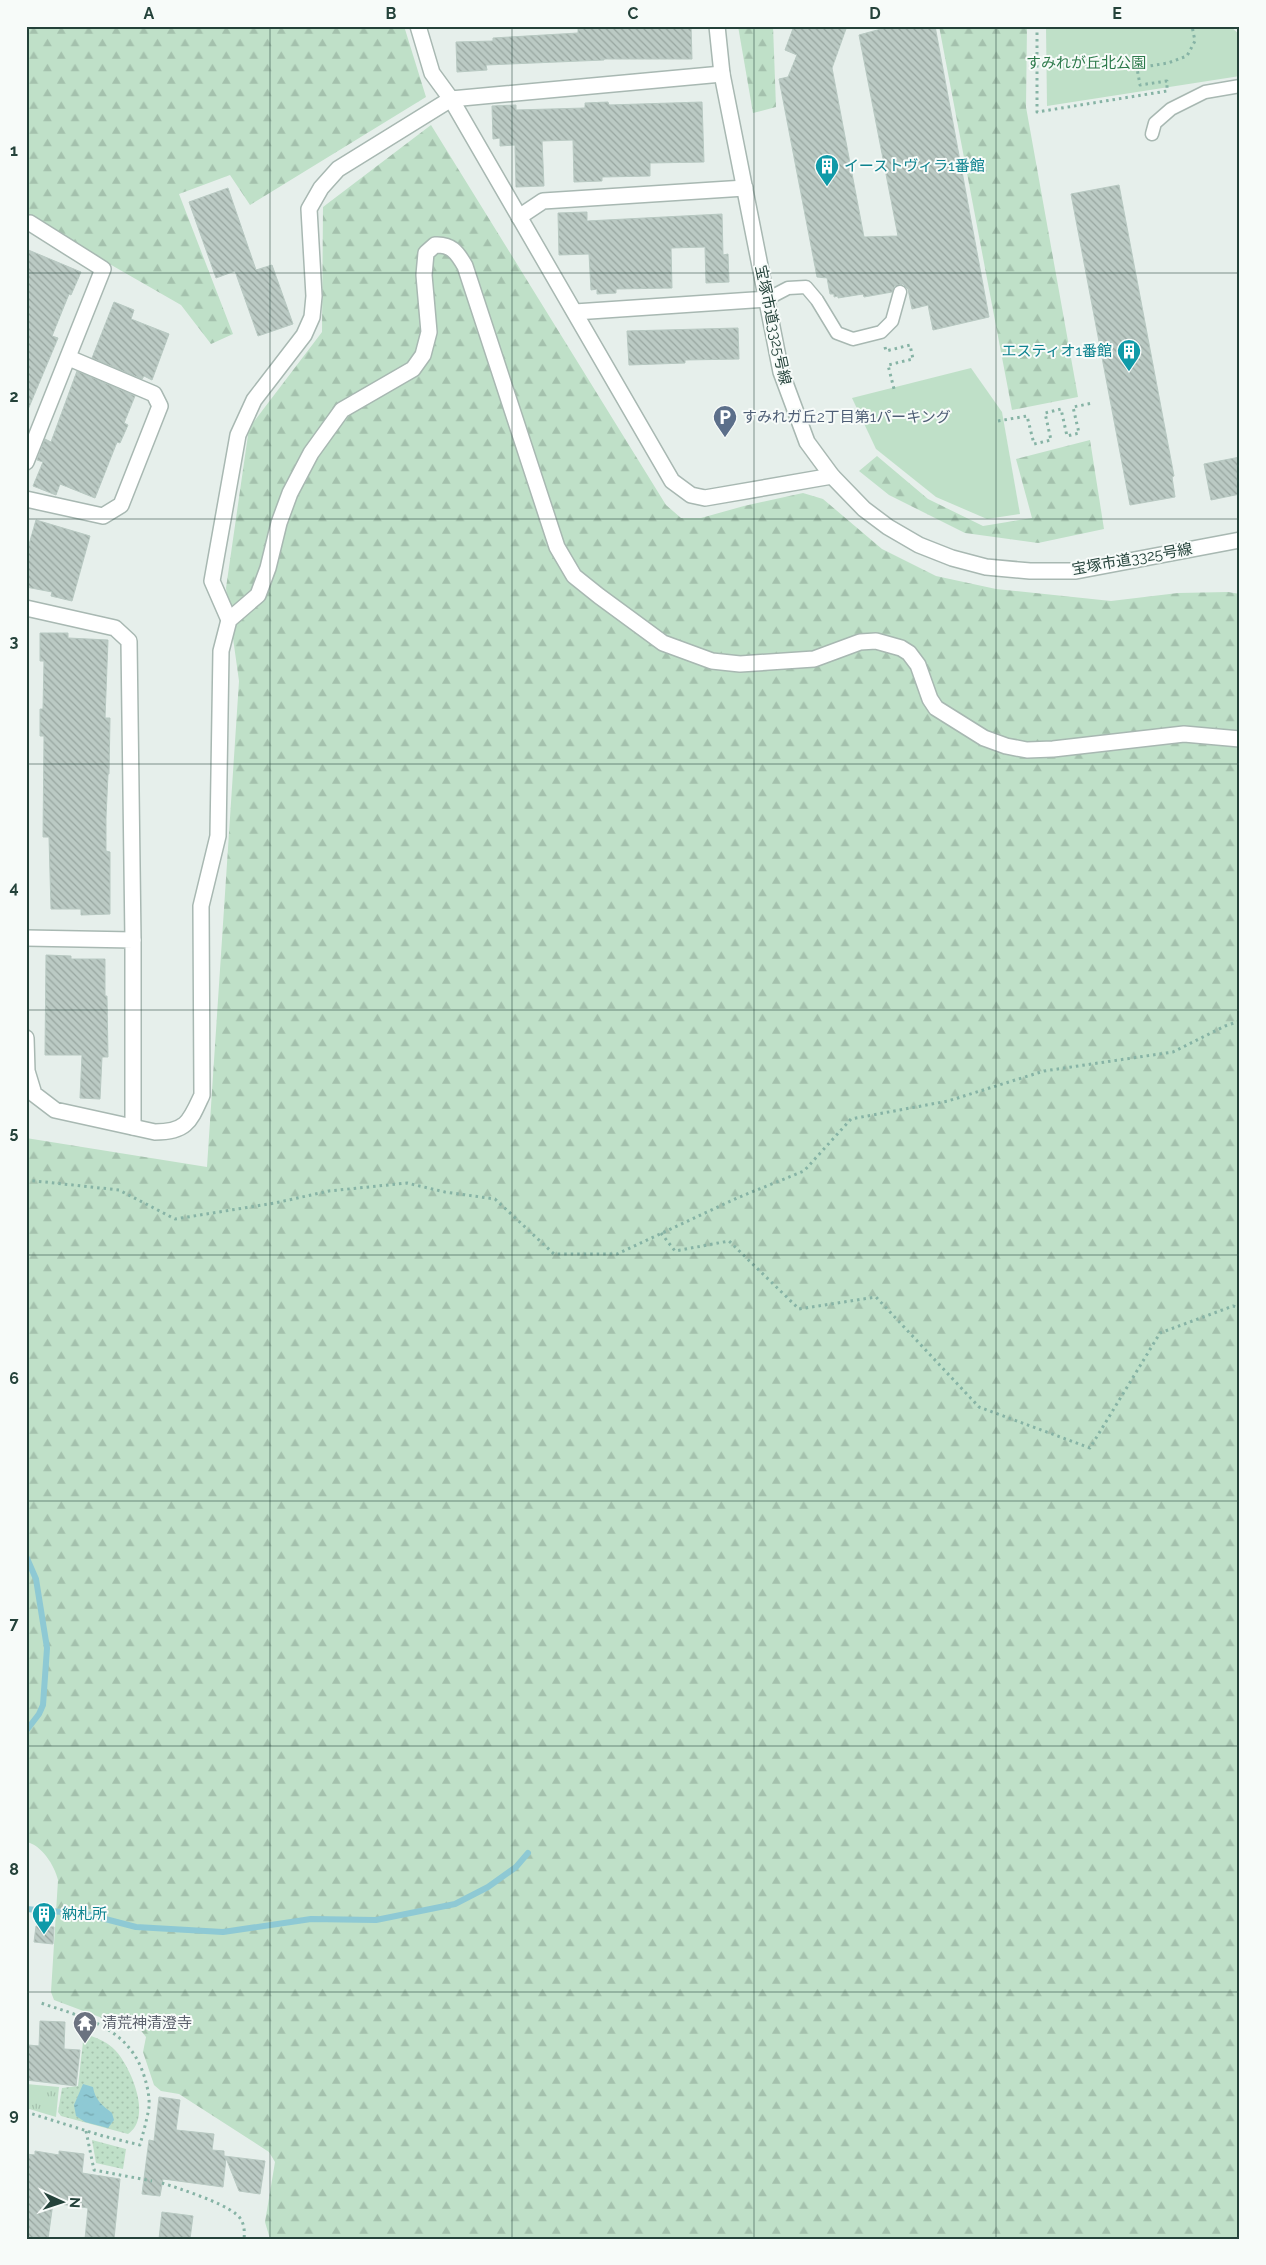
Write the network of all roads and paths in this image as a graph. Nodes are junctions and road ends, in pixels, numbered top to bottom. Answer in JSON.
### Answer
{"nodes":[{"id":1,"x":418,"y":26,"type":"edge"},
{"id":2,"x":717,"y":26,"type":"edge"},
{"id":3,"x":1037,"y":26,"type":"edge"},
{"id":4,"x":1192,"y":26,"type":"edge"},
{"id":5,"x":722,"y":74,"type":"junction"},
{"id":6,"x":1240,"y":86,"type":"edge"},
{"id":7,"x":450,"y":99,"type":"junction"},
{"id":8,"x":1152,"y":134,"type":"dead end"},
{"id":9,"x":745,"y":188,"type":"junction"},
{"id":10,"x":519,"y":217,"type":"junction"},
{"id":11,"x":26,"y":224,"type":"edge"},
{"id":12,"x":900,"y":292,"type":"dead end"},
{"id":13,"x":766,"y":299,"type":"junction"},
{"id":14,"x":575,"y":312,"type":"junction"},
{"id":15,"x":886,"y":351,"type":"dead end"},
{"id":16,"x":69,"y":358,"type":"junction"},
{"id":17,"x":894,"y":389,"type":"dead end"},
{"id":18,"x":1093,"y":404,"type":"dead end"},
{"id":19,"x":998,"y":421,"type":"dead end"},
{"id":20,"x":26,"y":462,"type":"edge"},
{"id":21,"x":832,"y":476,"type":"junction"},
{"id":22,"x":26,"y":499,"type":"edge"},
{"id":23,"x":1240,"y":540,"type":"edge"},
{"id":24,"x":26,"y":608,"type":"edge"},
{"id":25,"x":230,"y":620,"type":"junction"},
{"id":26,"x":1240,"y":739,"type":"edge"},
{"id":27,"x":26,"y":938,"type":"edge"},
{"id":28,"x":134,"y":940,"type":"junction"},
{"id":29,"x":1240,"y":1021,"type":"edge"},
{"id":30,"x":26,"y":1038,"type":"edge"},
{"id":31,"x":134,"y":1127,"type":"junction"},
{"id":32,"x":26,"y":1180,"type":"edge"},
{"id":33,"x":661,"y":1233,"type":"junction"},
{"id":34,"x":1240,"y":1308,"type":"edge"},
{"id":35,"x":41,"y":2003,"type":"dead end"},
{"id":36,"x":26,"y":2112,"type":"edge"},
{"id":37,"x":86,"y":2131,"type":"junction"},
{"id":38,"x":152,"y":2181,"type":"dead end"},
{"id":39,"x":162,"y":2183,"type":"dead end"},
{"id":40,"x":244,"y":2239,"type":"edge"}],
"edges":[{"from":1,"to":7,"type":"street"},
{"from":2,"to":5,"type":"street","name":"宝塚市道3325号線"},
{"from":3,"to":4,"type":"path"},
{"from":5,"to":7,"type":"street"},
{"from":5,"to":9,"type":"street","name":"宝塚市道3325号線"},
{"from":6,"to":8,"type":"lane"},
{"from":7,"to":10,"type":"street"},
{"from":7,"to":25,"type":"street"},
{"from":9,"to":10,"type":"street"},
{"from":9,"to":13,"type":"street","name":"宝塚市道3325号線"},
{"from":10,"to":14,"type":"street"},
{"from":11,"to":16,"type":"street"},
{"from":12,"to":13,"type":"lane"},
{"from":13,"to":14,"type":"street"},
{"from":13,"to":21,"type":"street","name":"宝塚市道3325号線"},
{"from":14,"to":21,"type":"street"},
{"from":15,"to":17,"type":"path"},
{"from":16,"to":20,"type":"street"},
{"from":16,"to":22,"type":"street"},
{"from":18,"to":19,"type":"path"},
{"from":21,"to":23,"type":"street","name":"宝塚市道3325号線"},
{"from":24,"to":28,"type":"street"},
{"from":25,"to":26,"type":"street"},
{"from":25,"to":31,"type":"street"},
{"from":27,"to":28,"type":"street"},
{"from":28,"to":31,"type":"street"},
{"from":29,"to":33,"type":"path"},
{"from":30,"to":31,"type":"street"},
{"from":32,"to":33,"type":"path"},
{"from":33,"to":34,"type":"path"},
{"from":35,"to":37,"type":"path"},
{"from":36,"to":37,"type":"path"},
{"from":37,"to":38,"type":"path"},
{"from":39,"to":40,"type":"path"}]}
